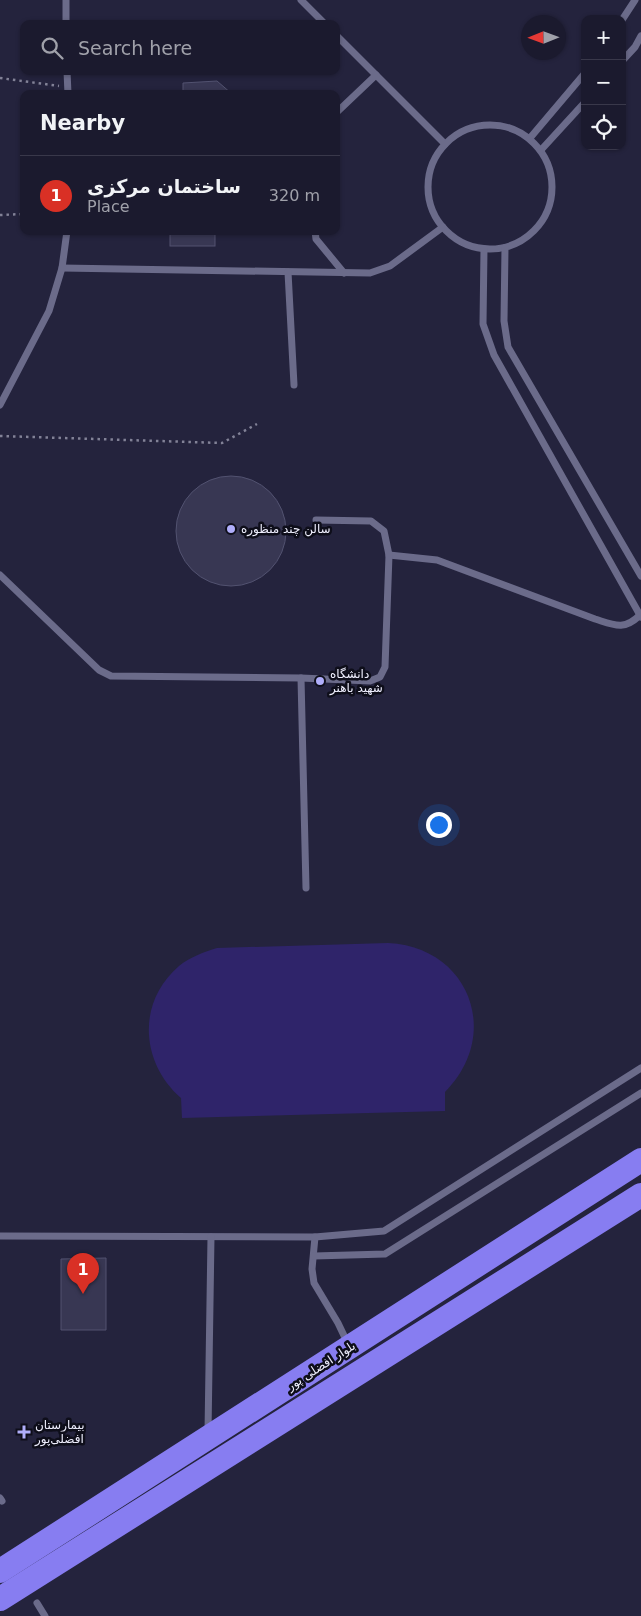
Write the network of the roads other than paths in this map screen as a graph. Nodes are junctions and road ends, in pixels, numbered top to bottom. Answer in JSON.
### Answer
{"nodes":[{"id":1,"x":66,"y":0,"type":"edge"},
{"id":2,"x":301,"y":0,"type":"edge"},
{"id":3,"x":635,"y":0,"type":"edge"},
{"id":4,"x":625,"y":15,"type":"edge"},
{"id":5,"x":66,"y":20,"type":"edge"},
{"id":6,"x":321,"y":20,"type":"edge"},
{"id":7,"x":641,"y":36,"type":"edge"},
{"id":8,"x":340,"y":39,"type":"edge"},
{"id":9,"x":623,"y":60,"type":"edge"},
{"id":10,"x":67,"y":75,"type":"edge"},
{"id":11,"x":376,"y":75,"type":"junction"},
{"id":12,"x":581,"y":78,"type":"edge"},
{"id":13,"x":68,"y":90,"type":"edge"},
{"id":14,"x":582,"y":105,"type":"edge"},
{"id":15,"x":340,"y":109,"type":"edge"},
{"id":16,"x":530,"y":138,"type":"junction"},
{"id":17,"x":445,"y":144,"type":"junction"},
{"id":18,"x":541,"y":150,"type":"junction"},
{"id":19,"x":443,"y":228,"type":"junction"},
{"id":20,"x":66,"y":235,"type":"edge"},
{"id":21,"x":316,"y":235,"type":"edge"},
{"id":22,"x":505,"y":248,"type":"junction"},
{"id":23,"x":484,"y":249,"type":"junction"},
{"id":24,"x":62,"y":268,"type":"junction"},
{"id":25,"x":288,"y":272,"type":"junction"},
{"id":26,"x":344,"y":273,"type":"junction"},
{"id":27,"x":294,"y":385,"type":"dead end"},
{"id":28,"x":0,"y":405,"type":"edge"},
{"id":29,"x":316,"y":520,"type":"dead end"},
{"id":30,"x":389,"y":555,"type":"junction"},
{"id":31,"x":0,"y":575,"type":"edge"},
{"id":32,"x":641,"y":576,"type":"edge"},
{"id":33,"x":640,"y":616,"type":"edge"},
{"id":34,"x":300,"y":678,"type":"junction"},
{"id":35,"x":306,"y":888,"type":"dead end"},
{"id":36,"x":641,"y":1068,"type":"edge"},
{"id":37,"x":641,"y":1093,"type":"edge"},
{"id":38,"x":641,"y":1160,"type":"edge"},
{"id":39,"x":641,"y":1195,"type":"edge"},
{"id":40,"x":0,"y":1236,"type":"edge"},
{"id":41,"x":211,"y":1237,"type":"junction"},
{"id":42,"x":314,"y":1237,"type":"junction"},
{"id":43,"x":314,"y":1256,"type":"junction"},
{"id":44,"x":350,"y":1347,"type":"junction"},
{"id":45,"x":208,"y":1438,"type":"junction"},
{"id":46,"x":0,"y":1571,"type":"edge"},
{"id":47,"x":0,"y":1599,"type":"edge"},
{"id":48,"x":37,"y":1603,"type":"dead end"},
{"id":49,"x":46,"y":1616,"type":"edge"}],
"edges":[{"from":1,"to":5,"type":"lane"},
{"from":2,"to":6,"type":"lane"},
{"from":3,"to":4,"type":"lane"},
{"from":7,"to":9,"type":"lane"},
{"from":8,"to":11,"type":"lane"},
{"from":10,"to":13,"type":"lane"},
{"from":11,"to":15,"type":"lane"},
{"from":11,"to":17,"type":"lane"},
{"from":12,"to":16,"type":"lane"},
{"from":14,"to":18,"type":"lane"},
{"from":16,"to":17,"type":"lane"},
{"from":16,"to":18,"type":"lane"},
{"from":17,"to":19,"type":"lane"},
{"from":18,"to":22,"type":"lane"},
{"from":19,"to":23,"type":"lane"},
{"from":19,"to":26,"type":"lane"},
{"from":20,"to":24,"type":"lane"},
{"from":21,"to":26,"type":"lane"},
{"from":22,"to":23,"type":"lane"},
{"from":22,"to":32,"type":"lane"},
{"from":23,"to":33,"type":"lane"},
{"from":24,"to":25,"type":"lane"},
{"from":24,"to":28,"type":"lane"},
{"from":25,"to":26,"type":"lane"},
{"from":25,"to":27,"type":"lane"},
{"from":29,"to":30,"type":"lane"},
{"from":30,"to":33,"type":"lane"},
{"from":30,"to":34,"type":"lane"},
{"from":31,"to":34,"type":"lane"},
{"from":34,"to":35,"type":"lane"},
{"from":36,"to":42,"type":"lane"},
{"from":37,"to":43,"type":"lane"},
{"from":38,"to":44,"type":"highway","name":"بلوار افضلی پور"},
{"from":39,"to":47,"type":"highway","name":"بلوار افضلی پور"},
{"from":40,"to":41,"type":"lane"},
{"from":41,"to":42,"type":"lane"},
{"from":41,"to":45,"type":"lane"},
{"from":42,"to":43,"type":"lane"},
{"from":43,"to":44,"type":"lane"},
{"from":44,"to":45,"type":"highway","name":"بلوار افضلی پور"},
{"from":45,"to":46,"type":"highway","name":"بلوار افضلی پور"},
{"from":48,"to":49,"type":"lane"}]}
